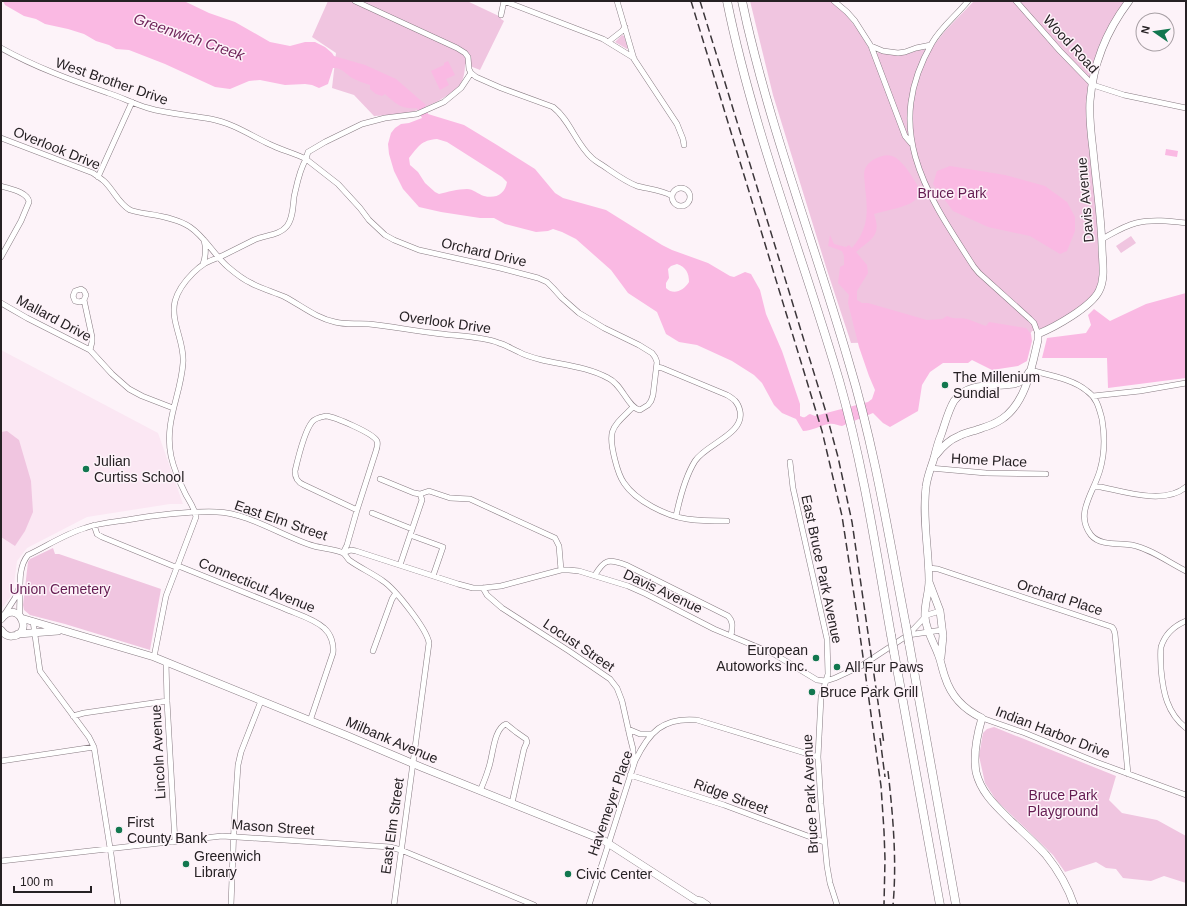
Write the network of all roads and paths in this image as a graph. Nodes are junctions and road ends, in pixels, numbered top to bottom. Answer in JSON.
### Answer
{"nodes":[{"id":1,"x":356,"y":1,"type":"edge"},
{"id":2,"x":504,"y":1,"type":"edge"},
{"id":3,"x":617,"y":1,"type":"edge"},
{"id":4,"x":727,"y":1,"type":"edge"},
{"id":5,"x":742,"y":1,"type":"edge"},
{"id":6,"x":834,"y":1,"type":"edge"},
{"id":7,"x":968,"y":1,"type":"edge"},
{"id":8,"x":1016,"y":1,"type":"edge"},
{"id":9,"x":1129,"y":1,"type":"edge"},
{"id":10,"x":501,"y":15,"type":"dead end"},
{"id":11,"x":625,"y":27,"type":"junction"},
{"id":12,"x":608,"y":42,"type":"junction"},
{"id":13,"x":931,"y":45,"type":"junction"},
{"id":14,"x":871,"y":46,"type":"junction"},
{"id":15,"x":1,"y":48,"type":"edge"},
{"id":16,"x":634,"y":58,"type":"junction"},
{"id":17,"x":470,"y":73,"type":"junction"},
{"id":18,"x":1092,"y":85,"type":"junction"},
{"id":19,"x":132,"y":102,"type":"junction"},
{"id":20,"x":1186,"y":108,"type":"edge"},
{"id":21,"x":1,"y":138,"type":"edge"},
{"id":22,"x":912,"y":144,"type":"junction"},
{"id":23,"x":684,"y":146,"type":"dead end"},
{"id":24,"x":306,"y":160,"type":"junction"},
{"id":25,"x":98,"y":177,"type":"junction"},
{"id":26,"x":1,"y":186,"type":"edge"},
{"id":27,"x":672,"y":196,"type":"dead end"},
{"id":28,"x":1186,"y":223,"type":"edge"},
{"id":29,"x":1102,"y":239,"type":"junction"},
{"id":30,"x":203,"y":240,"type":"junction"},
{"id":31,"x":1,"y":257,"type":"edge"},
{"id":32,"x":218,"y":257,"type":"junction"},
{"id":33,"x":202,"y":264,"type":"junction"},
{"id":34,"x":84,"y":300,"type":"dead end"},
{"id":35,"x":1,"y":303,"type":"edge"},
{"id":36,"x":1038,"y":337,"type":"junction"},
{"id":37,"x":90,"y":350,"type":"junction"},
{"id":38,"x":657,"y":367,"type":"junction"},
{"id":39,"x":1030,"y":371,"type":"junction"},
{"id":40,"x":1186,"y":383,"type":"edge"},
{"id":41,"x":1093,"y":396,"type":"junction"},
{"id":42,"x":633,"y":407,"type":"junction"},
{"id":43,"x":173,"y":408,"type":"junction"},
{"id":44,"x":934,"y":457,"type":"junction"},
{"id":45,"x":790,"y":462,"type":"dead end"},
{"id":46,"x":930,"y":468,"type":"junction"},
{"id":47,"x":1046,"y":474,"type":"dead end"},
{"id":48,"x":380,"y":479,"type":"dead end"},
{"id":49,"x":1094,"y":487,"type":"junction"},
{"id":50,"x":1186,"y":487,"type":"edge"},
{"id":51,"x":420,"y":494,"type":"junction"},
{"id":52,"x":357,"y":510,"type":"junction"},
{"id":53,"x":196,"y":512,"type":"junction"},
{"id":54,"x":372,"y":513,"type":"dead end"},
{"id":55,"x":676,"y":516,"type":"junction"},
{"id":56,"x":727,"y":521,"type":"dead end"},
{"id":57,"x":94,"y":525,"type":"junction"},
{"id":58,"x":412,"y":529,"type":"junction"},
{"id":59,"x":410,"y":535,"type":"junction"},
{"id":60,"x":343,"y":553,"type":"junction"},
{"id":61,"x":400,"y":565,"type":"junction"},
{"id":62,"x":177,"y":566,"type":"junction"},
{"id":63,"x":928,"y":568,"type":"junction"},
{"id":64,"x":561,"y":570,"type":"junction"},
{"id":65,"x":1186,"y":571,"type":"edge"},
{"id":66,"x":595,"y":575,"type":"junction"},
{"id":67,"x":434,"y":576,"type":"junction"},
{"id":68,"x":929,"y":582,"type":"junction"},
{"id":69,"x":19,"y":587,"type":"junction"},
{"id":70,"x":483,"y":588,"type":"junction"},
{"id":71,"x":396,"y":593,"type":"junction"},
{"id":72,"x":940,"y":611,"type":"junction"},
{"id":73,"x":3,"y":617,"type":"edge"},
{"id":74,"x":21,"y":617,"type":"junction"},
{"id":75,"x":925,"y":617,"type":"junction"},
{"id":76,"x":32,"y":621,"type":"junction"},
{"id":77,"x":1186,"y":621,"type":"edge"},
{"id":78,"x":1,"y":630,"type":"edge"},
{"id":79,"x":66,"y":630,"type":"junction"},
{"id":80,"x":942,"y":630,"type":"junction"},
{"id":81,"x":928,"y":632,"type":"junction"},
{"id":82,"x":34,"y":633,"type":"junction"},
{"id":83,"x":18,"y":634,"type":"junction"},
{"id":84,"x":9,"y":636,"type":"junction"},
{"id":85,"x":731,"y":636,"type":"junction"},
{"id":86,"x":1,"y":638,"type":"edge"},
{"id":87,"x":908,"y":639,"type":"junction"},
{"id":88,"x":373,"y":651,"type":"dead end"},
{"id":89,"x":154,"y":657,"type":"junction"},
{"id":90,"x":941,"y":659,"type":"junction"},
{"id":91,"x":166,"y":662,"type":"junction"},
{"id":92,"x":826,"y":681,"type":"junction"},
{"id":93,"x":167,"y":701,"type":"junction"},
{"id":94,"x":261,"y":701,"type":"junction"},
{"id":95,"x":73,"y":716,"type":"junction"},
{"id":96,"x":982,"y":718,"type":"junction"},
{"id":97,"x":310,"y":720,"type":"junction"},
{"id":98,"x":1186,"y":728,"type":"edge"},
{"id":99,"x":628,"y":729,"type":"junction"},
{"id":100,"x":652,"y":733,"type":"junction"},
{"id":101,"x":94,"y":747,"type":"junction"},
{"id":102,"x":818,"y":757,"type":"junction"},
{"id":103,"x":1,"y":761,"type":"edge"},
{"id":104,"x":413,"y":763,"type":"junction"},
{"id":105,"x":634,"y":765,"type":"junction"},
{"id":106,"x":1128,"y":774,"type":"junction"},
{"id":107,"x":630,"y":775,"type":"junction"},
{"id":108,"x":480,"y":790,"type":"junction"},
{"id":109,"x":1186,"y":795,"type":"edge"},
{"id":110,"x":512,"y":803,"type":"junction"},
{"id":111,"x":234,"y":836,"type":"junction"},
{"id":112,"x":175,"y":842,"type":"junction"},
{"id":113,"x":824,"y":842,"type":"junction"},
{"id":114,"x":608,"y":843,"type":"junction"},
{"id":115,"x":110,"y":849,"type":"junction"},
{"id":116,"x":401,"y":850,"type":"junction"},
{"id":117,"x":948,"y":859,"type":"junction"},
{"id":118,"x":1,"y":862,"type":"edge"},
{"id":119,"x":696,"y":902,"type":"edge"},
{"id":120,"x":118,"y":905,"type":"edge"},
{"id":121,"x":231,"y":905,"type":"edge"},
{"id":122,"x":394,"y":905,"type":"edge"},
{"id":123,"x":534,"y":905,"type":"edge"},
{"id":124,"x":589,"y":905,"type":"edge"},
{"id":125,"x":707,"y":905,"type":"edge"},
{"id":126,"x":837,"y":905,"type":"edge"},
{"id":127,"x":940,"y":905,"type":"edge"},
{"id":128,"x":956,"y":905,"type":"edge"},
{"id":129,"x":959,"y":905,"type":"edge"},
{"id":130,"x":1074,"y":905,"type":"edge"}],
"edges":[{"from":1,"to":17,"type":"street"},
{"from":2,"to":10,"type":"street"},
{"from":2,"to":12,"type":"street"},
{"from":3,"to":11,"type":"street"},
{"from":4,"to":127,"type":"highway","bridge":true},
{"from":5,"to":87,"type":"highway","bridge":true},
{"from":6,"to":14,"type":"street"},
{"from":7,"to":13,"type":"street"},
{"from":8,"to":18,"type":"street","name":"Wood Road"},
{"from":9,"to":18,"type":"main road","name":"Davis Avenue"},
{"from":11,"to":12,"type":"street"},
{"from":11,"to":16,"type":"street"},
{"from":12,"to":16,"type":"street"},
{"from":13,"to":14,"type":"street"},
{"from":13,"to":22,"type":"street"},
{"from":14,"to":22,"type":"street"},
{"from":15,"to":19,"type":"street","name":"West Brother Drive"},
{"from":16,"to":23,"type":"street"},
{"from":17,"to":24,"type":"street"},
{"from":17,"to":27,"type":"street"},
{"from":18,"to":20,"type":"street"},
{"from":18,"to":29,"type":"main road","name":"Davis Avenue"},
{"from":19,"to":24,"type":"street","name":"West Brother Drive"},
{"from":19,"to":25,"type":"street"},
{"from":21,"to":25,"type":"street","name":"Overlook Drive"},
{"from":22,"to":36,"type":"street"},
{"from":24,"to":32,"type":"street"},
{"from":24,"to":38,"type":"street","name":"Orchard Drive"},
{"from":25,"to":30,"type":"street","name":"Overlook Drive"},
{"from":26,"to":31,"type":"street"},
{"from":28,"to":29,"type":"street"},
{"from":29,"to":36,"type":"main road","name":"Davis Avenue"},
{"from":30,"to":32,"type":"street","name":"Overlook Drive"},
{"from":30,"to":33,"type":"street"},
{"from":32,"to":33,"type":"street"},
{"from":32,"to":42,"type":"street","name":"Overlook Drive"},
{"from":33,"to":43,"type":"street"},
{"from":34,"to":37,"type":"street"},
{"from":35,"to":37,"type":"street","name":"Mallard Drive"},
{"from":36,"to":39,"type":"main road"},
{"from":37,"to":43,"type":"street","name":"Mallard Drive"},
{"from":38,"to":42,"type":"street"},
{"from":38,"to":55,"type":"street"},
{"from":39,"to":41,"type":"street"},
{"from":39,"to":44,"type":"main road"},
{"from":39,"to":44,"type":"main road"},
{"from":40,"to":41,"type":"street"},
{"from":41,"to":49,"type":"street"},
{"from":42,"to":55,"type":"street"},
{"from":43,"to":53,"type":"street"},
{"from":44,"to":46,"type":"main road"},
{"from":45,"to":92,"type":"street","name":"East Bruce Park Avenue"},
{"from":46,"to":47,"type":"street","name":"Home Place"},
{"from":46,"to":63,"type":"main road"},
{"from":48,"to":51,"type":"street"},
{"from":49,"to":50,"type":"street"},
{"from":49,"to":65,"type":"street"},
{"from":51,"to":58,"type":"street"},
{"from":51,"to":64,"type":"street"},
{"from":52,"to":52,"type":"street"},
{"from":52,"to":60,"type":"street"},
{"from":53,"to":57,"type":"street","name":"East Elm Street"},
{"from":53,"to":60,"type":"street","name":"East Elm Street"},
{"from":53,"to":62,"type":"street"},
{"from":54,"to":58,"type":"street"},
{"from":55,"to":56,"type":"street"},
{"from":57,"to":62,"type":"street","name":"Connecticut Avenue"},
{"from":57,"to":69,"type":"street","name":"East Elm Street"},
{"from":58,"to":59,"type":"street"},
{"from":59,"to":61,"type":"street"},
{"from":59,"to":67,"type":"street"},
{"from":60,"to":61,"type":"street","name":"Davis Avenue"},
{"from":60,"to":71,"type":"street","name":"East Elm Street"},
{"from":61,"to":67,"type":"street","name":"Davis Avenue"},
{"from":62,"to":89,"type":"street"},
{"from":62,"to":97,"type":"street","name":"Connecticut Avenue"},
{"from":63,"to":68,"type":"main road"},
{"from":63,"to":106,"type":"street","name":"Orchard Place"},
{"from":64,"to":66,"type":"street","name":"Davis Avenue"},
{"from":64,"to":70,"type":"street","name":"Davis Avenue"},
{"from":66,"to":85,"type":"street","name":"Davis Avenue"},
{"from":66,"to":85,"type":"street"},
{"from":67,"to":70,"type":"street","name":"Davis Avenue"},
{"from":68,"to":72,"type":"main road"},
{"from":68,"to":75,"type":"main road"},
{"from":69,"to":73,"type":"street","name":"East Elm Street"},
{"from":69,"to":74,"type":"street","name":"East Elm Street"},
{"from":70,"to":99,"type":"street","name":"Locust Street"},
{"from":71,"to":88,"type":"street"},
{"from":71,"to":104,"type":"street","name":"East Elm Street"},
{"from":72,"to":75,"type":"street"},
{"from":72,"to":80,"type":"main road"},
{"from":73,"to":74,"type":"main road","name":"Milbank Avenue"},
{"from":74,"to":76,"type":"main road","name":"Milbank Avenue"},
{"from":74,"to":83,"type":"main road"},
{"from":75,"to":81,"type":"main road"},
{"from":75,"to":87,"type":"street"},
{"from":76,"to":79,"type":"main road","name":"Milbank Avenue"},
{"from":76,"to":82,"type":"street"},
{"from":77,"to":98,"type":"street"},
{"from":78,"to":84,"type":"main road"},
{"from":79,"to":82,"type":"main road","name":"Milbank Avenue"},
{"from":79,"to":89,"type":"main road","name":"Milbank Avenue"},
{"from":80,"to":81,"type":"street"},
{"from":80,"to":90,"type":"main road","name":"Indian Harbor Drive"},
{"from":81,"to":87,"type":"street"},
{"from":81,"to":90,"type":"main road","name":"Indian Harbor Drive"},
{"from":82,"to":83,"type":"main road","name":"Milbank Avenue"},
{"from":82,"to":95,"type":"street"},
{"from":83,"to":84,"type":"main road","name":"Milbank Avenue"},
{"from":84,"to":86,"type":"main road"},
{"from":85,"to":92,"type":"street","name":"Davis Avenue"},
{"from":87,"to":92,"type":"street"},
{"from":87,"to":117,"type":"highway"},
{"from":89,"to":91,"type":"main road","name":"Milbank Avenue"},
{"from":90,"to":96,"type":"main road","name":"Indian Harbor Drive"},
{"from":91,"to":93,"type":"street","name":"Lincoln Avenue"},
{"from":91,"to":94,"type":"main road","name":"Milbank Avenue"},
{"from":92,"to":102,"type":"street","name":"Bruce Park Avenue"},
{"from":93,"to":95,"type":"street"},
{"from":93,"to":112,"type":"street","name":"Lincoln Avenue"},
{"from":94,"to":97,"type":"main road","name":"Milbank Avenue"},
{"from":94,"to":111,"type":"street"},
{"from":95,"to":101,"type":"street"},
{"from":96,"to":106,"type":"street","name":"Indian Harbor Drive"},
{"from":96,"to":130,"type":"main road"},
{"from":97,"to":104,"type":"main road","name":"Milbank Avenue"},
{"from":99,"to":100,"type":"street","name":"Havemeyer Place"},
{"from":99,"to":105,"type":"street","name":"Locust Street"},
{"from":100,"to":102,"type":"street","name":"Havemeyer Place"},
{"from":100,"to":105,"type":"street","name":"Havemeyer Place"},
{"from":101,"to":103,"type":"street"},
{"from":101,"to":115,"type":"street"},
{"from":102,"to":113,"type":"street","name":"Bruce Park Avenue"},
{"from":104,"to":108,"type":"main road","name":"Milbank Avenue"},
{"from":104,"to":116,"type":"street","name":"East Elm Street"},
{"from":105,"to":107,"type":"street","name":"Havemeyer Place"},
{"from":106,"to":109,"type":"street","name":"Indian Harbor Drive"},
{"from":107,"to":113,"type":"street","name":"Ridge Street"},
{"from":107,"to":114,"type":"street","name":"Havemeyer Place"},
{"from":108,"to":110,"type":"main road","name":"Milbank Avenue"},
{"from":108,"to":110,"type":"street"},
{"from":110,"to":114,"type":"main road","name":"Milbank Avenue"},
{"from":111,"to":112,"type":"street","name":"Mason Street"},
{"from":111,"to":116,"type":"street","name":"Mason Street"},
{"from":111,"to":121,"type":"street"},
{"from":112,"to":115,"type":"street","name":"Mason Street"},
{"from":113,"to":126,"type":"street","name":"Bruce Park Avenue"},
{"from":114,"to":119,"type":"main road","name":"Milbank Avenue"},
{"from":114,"to":124,"type":"street","name":"Havemeyer Place"},
{"from":115,"to":118,"type":"street","name":"Mason Street"},
{"from":115,"to":120,"type":"street"},
{"from":116,"to":122,"type":"street","name":"East Elm Street"},
{"from":116,"to":123,"type":"street","name":"Mason Street"},
{"from":117,"to":128,"type":"highway"},
{"from":117,"to":129,"type":"highway"},
{"from":119,"to":125,"type":"main road","name":"Milbank Avenue"}]}
